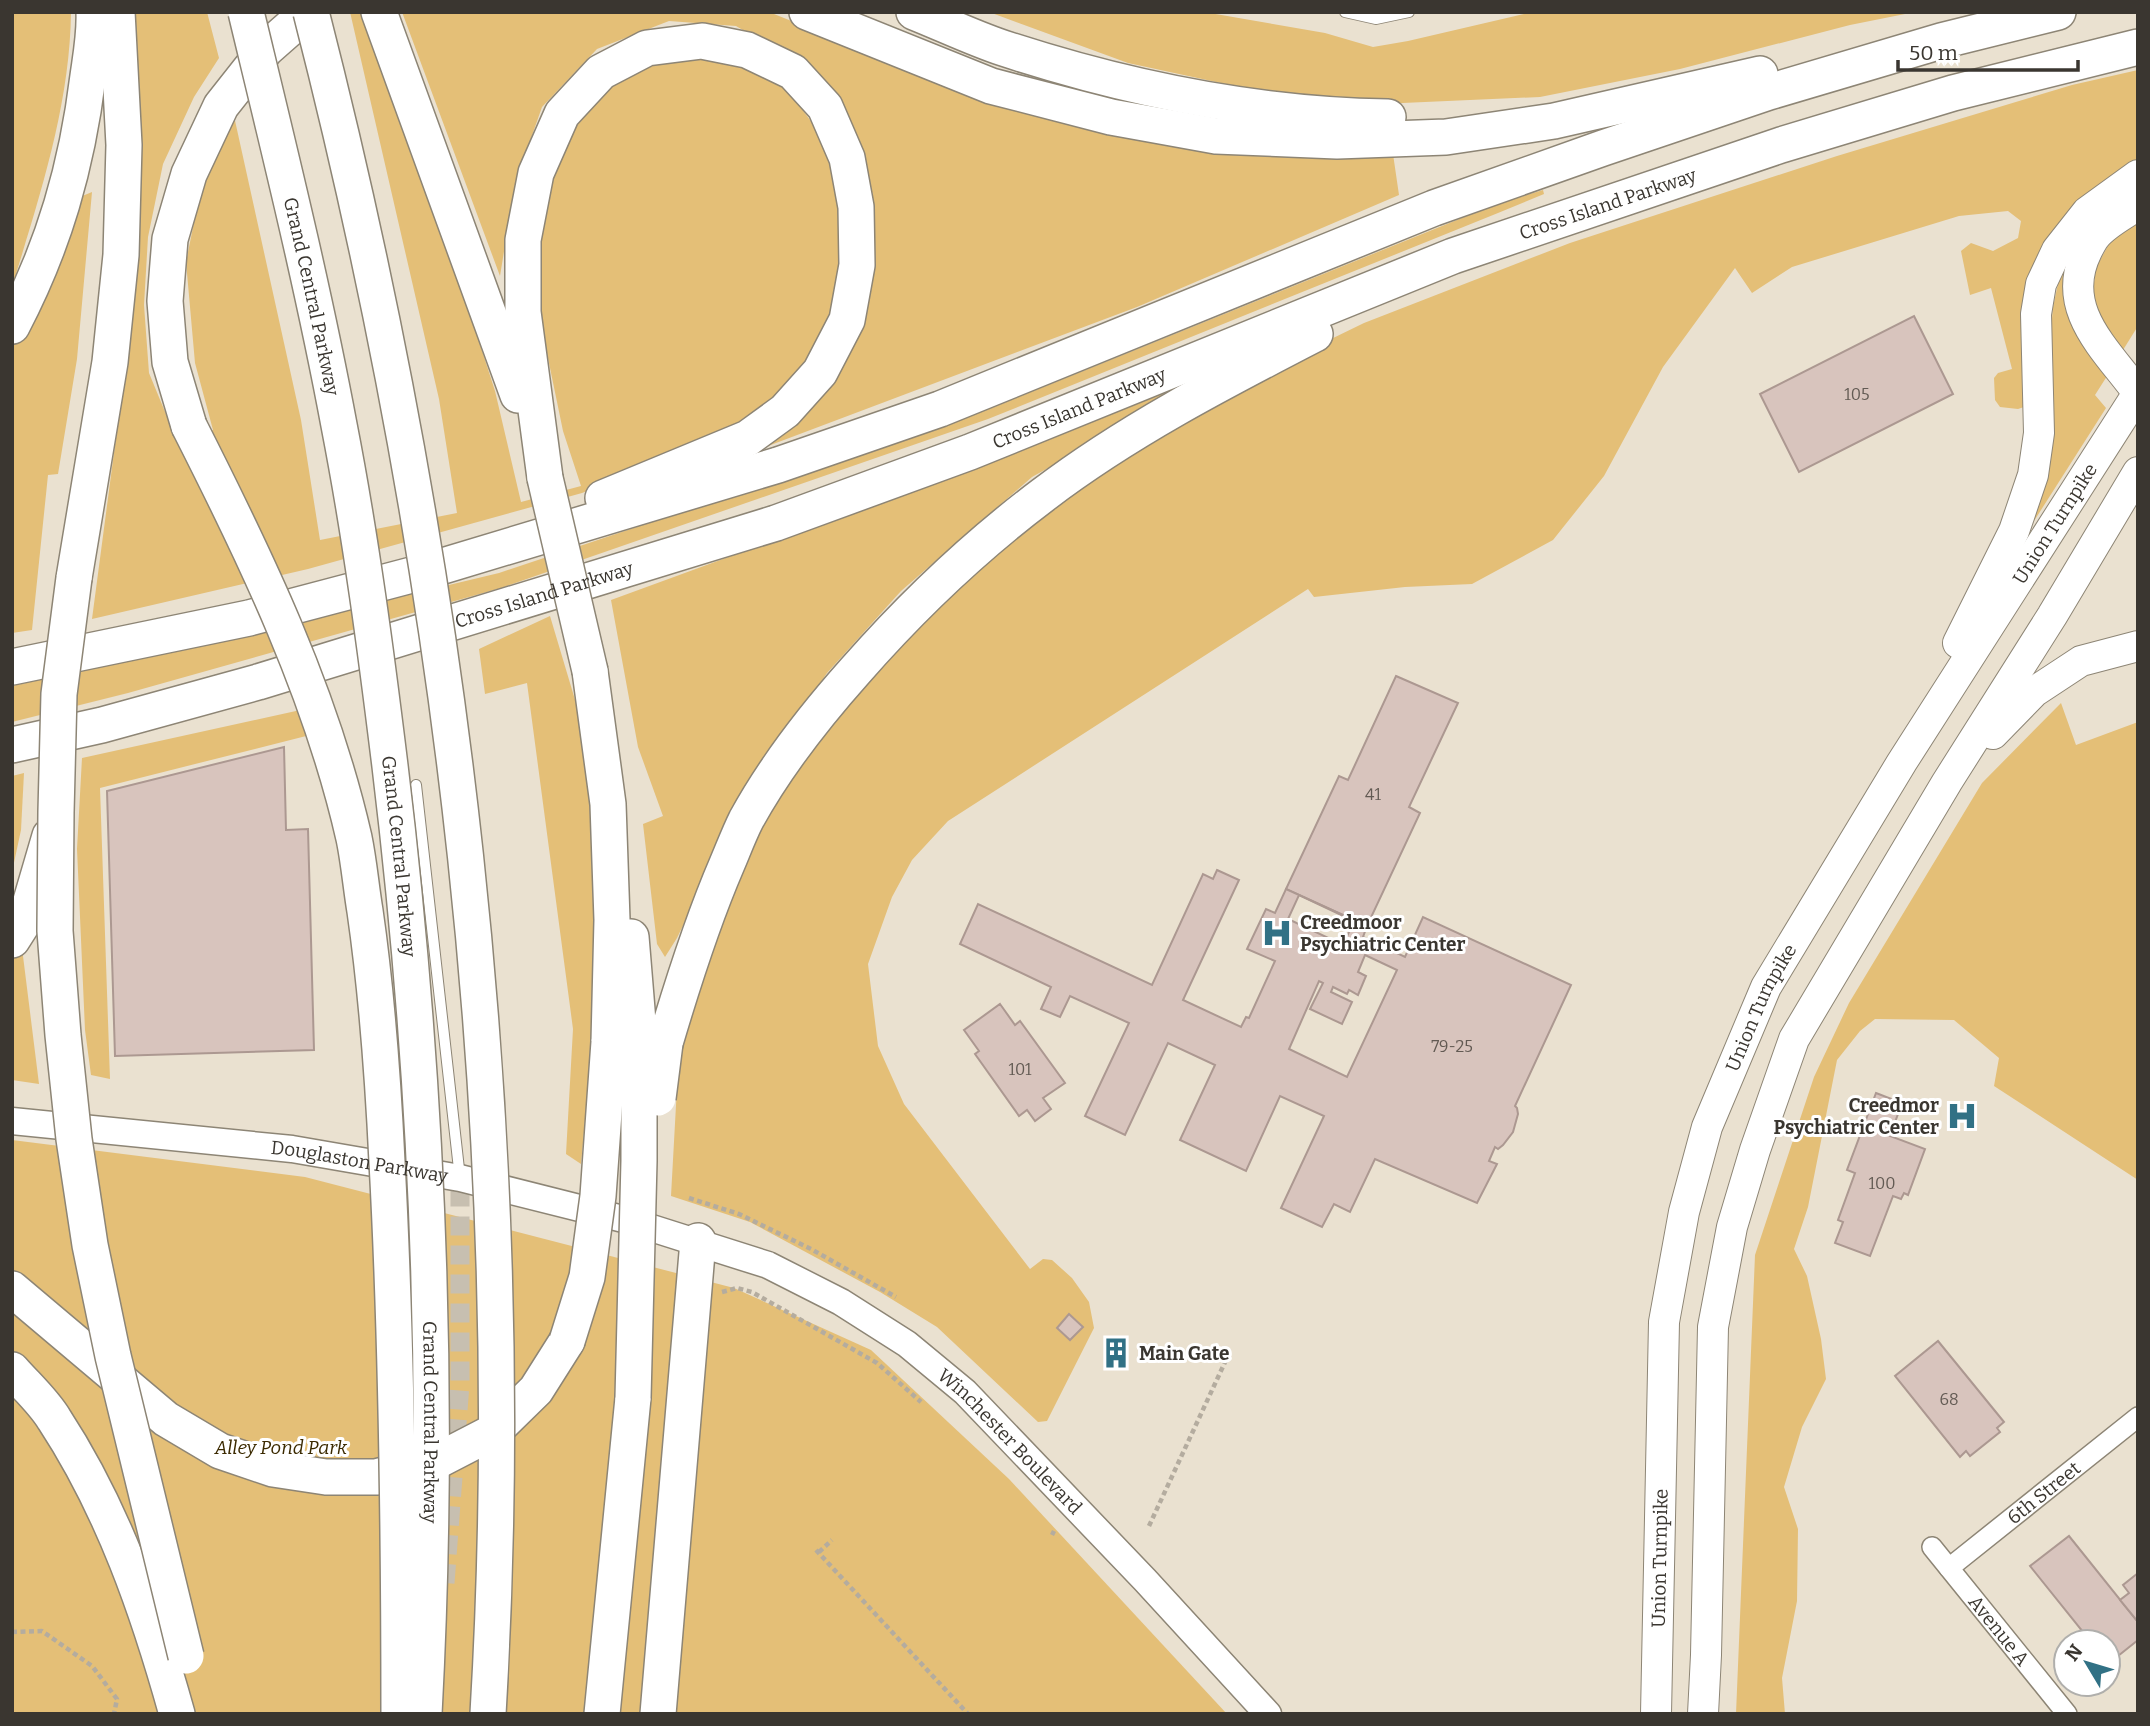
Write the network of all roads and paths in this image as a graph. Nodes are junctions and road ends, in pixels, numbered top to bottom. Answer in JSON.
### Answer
{"nodes":[{"id":1,"x":94,"y":12,"type":"edge"},
{"id":2,"x":117,"y":12,"type":"edge"},
{"id":3,"x":246,"y":12,"type":"edge"},
{"id":4,"x":310,"y":12,"type":"edge"},
{"id":5,"x":379,"y":12,"type":"edge"},
{"id":6,"x":807,"y":12,"type":"edge"},
{"id":7,"x":914,"y":12,"type":"edge"},
{"id":8,"x":1345,"y":12,"type":"edge"},
{"id":9,"x":1409,"y":12,"type":"edge"},
{"id":10,"x":2046,"y":12,"type":"edge"},
{"id":11,"x":2058,"y":12,"type":"edge"},
{"id":12,"x":2138,"y":47,"type":"edge"},
{"id":13,"x":1714,"y":85,"type":"junction"},
{"id":14,"x":2138,"y":175,"type":"edge"},
{"id":15,"x":1612,"y":201,"type":"junction"},
{"id":16,"x":2138,"y":205,"type":"edge"},
{"id":17,"x":508,"y":318,"type":"junction"},
{"id":18,"x":12,"y":326,"type":"edge"},
{"id":19,"x":2138,"y":393,"type":"edge"},
{"id":20,"x":2138,"y":472,"type":"edge"},
{"id":21,"x":424,"y":572,"type":"junction"},
{"id":22,"x":2138,"y":646,"type":"edge"},
{"id":23,"x":12,"y":667,"type":"edge"},
{"id":24,"x":102,"y":725,"type":"junction"},
{"id":25,"x":12,"y":745,"type":"edge"},
{"id":26,"x":12,"y":751,"type":"edge"},
{"id":27,"x":1902,"y":762,"type":"junction"},
{"id":28,"x":1947,"y":782,"type":"junction"},
{"id":29,"x":416,"y":785,"type":"dead end"},
{"id":30,"x":56,"y":813,"type":"junction"},
{"id":31,"x":12,"y":940,"type":"edge"},
{"id":32,"x":638,"y":1040,"type":"junction"},
{"id":33,"x":12,"y":1121,"type":"edge"},
{"id":34,"x":460,"y":1178,"type":"junction"},
{"id":35,"x":689,"y":1198,"type":"dead end"},
{"id":36,"x":698,"y":1241,"type":"junction"},
{"id":37,"x":12,"y":1289,"type":"edge"},
{"id":38,"x":718,"y":1295,"type":"dead end"},
{"id":39,"x":896,"y":1297,"type":"dead end"},
{"id":40,"x":1226,"y":1360,"type":"dead end"},
{"id":41,"x":12,"y":1370,"type":"edge"},
{"id":42,"x":921,"y":1402,"type":"dead end"},
{"id":43,"x":2138,"y":1417,"type":"edge"},
{"id":44,"x":1149,"y":1526,"type":"dead end"},
{"id":45,"x":832,"y":1540,"type":"dead end"},
{"id":46,"x":1932,"y":1547,"type":"dead end"},
{"id":47,"x":1949,"y":1568,"type":"junction"},
{"id":48,"x":12,"y":1632,"type":"edge"},
{"id":49,"x":114,"y":1714,"type":"edge"},
{"id":50,"x":177,"y":1714,"type":"edge"},
{"id":51,"x":197,"y":1714,"type":"edge"},
{"id":52,"x":399,"y":1714,"type":"edge"},
{"id":53,"x":424,"y":1714,"type":"edge"},
{"id":54,"x":488,"y":1714,"type":"edge"},
{"id":55,"x":602,"y":1714,"type":"edge"},
{"id":56,"x":658,"y":1714,"type":"edge"},
{"id":57,"x":968,"y":1714,"type":"edge"},
{"id":58,"x":1268,"y":1714,"type":"edge"},
{"id":59,"x":1656,"y":1714,"type":"edge"},
{"id":60,"x":1703,"y":1714,"type":"edge"},
{"id":61,"x":2067,"y":1714,"type":"edge"}],
"edges":[{"from":1,"to":18,"type":"highway"},
{"from":2,"to":30,"type":"highway","bridge":true},
{"from":3,"to":53,"type":"highway","name":"Grand Central Parkway","bridge":true},
{"from":4,"to":52,"type":"highway","bridge":true},
{"from":4,"to":54,"type":"highway","bridge":true},
{"from":5,"to":17,"type":"highway"},
{"from":6,"to":13,"type":"highway"},
{"from":7,"to":13,"type":"highway"},
{"from":8,"to":9,"type":"lane"},
{"from":10,"to":13,"type":"highway"},
{"from":11,"to":21,"type":"highway"},
{"from":12,"to":15,"type":"highway","name":"Cross Island Parkway"},
{"from":14,"to":27,"type":"main road"},
{"from":15,"to":24,"type":"highway","name":"Cross Island Parkway"},
{"from":15,"to":32,"type":"highway"},
{"from":16,"to":19,"type":"main road"},
{"from":17,"to":21,"type":"highway"},
{"from":17,"to":32,"type":"highway","bridge":true},
{"from":19,"to":27,"type":"main road","name":"Union Turnpike"},
{"from":20,"to":28,"type":"main road"},
{"from":21,"to":23,"type":"highway"},
{"from":22,"to":28,"type":"main road"},
{"from":24,"to":25,"type":"highway","name":"Cross Island Parkway"},
{"from":24,"to":26,"type":"highway"},
{"from":27,"to":59,"type":"main road","name":"Union Turnpike"},
{"from":28,"to":60,"type":"main road"},
{"from":29,"to":34,"type":"lane"},
{"from":30,"to":31,"type":"highway"},
{"from":30,"to":51,"type":"highway","bridge":true},
{"from":32,"to":37,"type":"highway","bridge":true},
{"from":32,"to":55,"type":"highway","bridge":true},
{"from":33,"to":34,"type":"main road","name":"Douglaston Parkway"},
{"from":34,"to":36,"type":"main road","name":"Douglaston Parkway"},
{"from":35,"to":39,"type":"path"},
{"from":36,"to":56,"type":"highway"},
{"from":36,"to":58,"type":"main road","name":"Winchester Boulevard"},
{"from":38,"to":42,"type":"path"},
{"from":40,"to":44,"type":"path"},
{"from":41,"to":50,"type":"highway"},
{"from":43,"to":47,"type":"street","name":"6th Street"},
{"from":45,"to":57,"type":"path"},
{"from":46,"to":47,"type":"street","name":"Avenue A"},
{"from":47,"to":61,"type":"street","name":"Avenue A"},
{"from":48,"to":49,"type":"path"}]}
